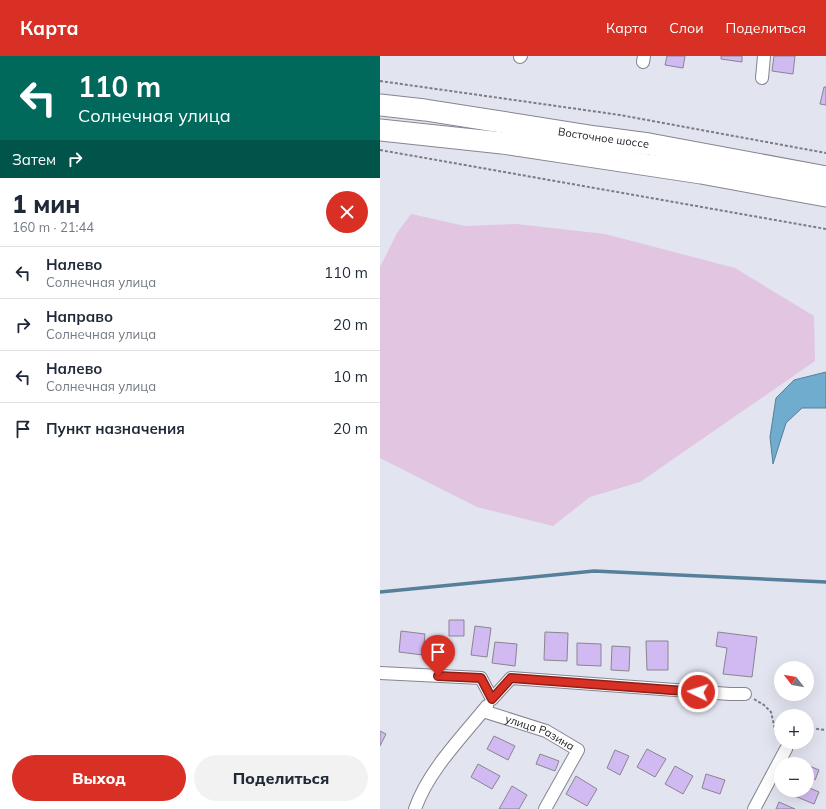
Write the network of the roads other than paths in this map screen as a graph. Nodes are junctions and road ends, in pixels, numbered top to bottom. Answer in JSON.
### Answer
{"nodes":[{"id":1,"x":764,"y":56,"type":"edge"},
{"id":2,"x":762,"y":78,"type":"dead end"},
{"id":3,"x":380,"y":105,"type":"edge"},
{"id":4,"x":380,"y":130,"type":"edge"},
{"id":5,"x":826,"y":177,"type":"edge"},
{"id":6,"x":826,"y":196,"type":"edge"},
{"id":7,"x":380,"y":673,"type":"edge"},
{"id":8,"x":745,"y":694,"type":"road end"},
{"id":9,"x":492,"y":699,"type":"junction"},
{"id":10,"x":483,"y":711,"type":"junction"},
{"id":11,"x":786,"y":749,"type":"dead end"},
{"id":12,"x":415,"y":809,"type":"edge"},
{"id":13,"x":545,"y":809,"type":"edge"},
{"id":14,"x":754,"y":809,"type":"edge"}],
"edges":[{"from":1,"to":2,"type":"street"},
{"from":3,"to":5,"type":"highway","name":"Восточное шоссе"},
{"from":4,"to":6,"type":"highway","name":"Восточное шоссе"},
{"from":7,"to":9,"type":"street"},
{"from":8,"to":9,"type":"street"},
{"from":9,"to":10,"type":"street"},
{"from":10,"to":12,"type":"street"},
{"from":10,"to":13,"type":"street","name":"улица Разина"},
{"from":11,"to":14,"type":"street"}]}
